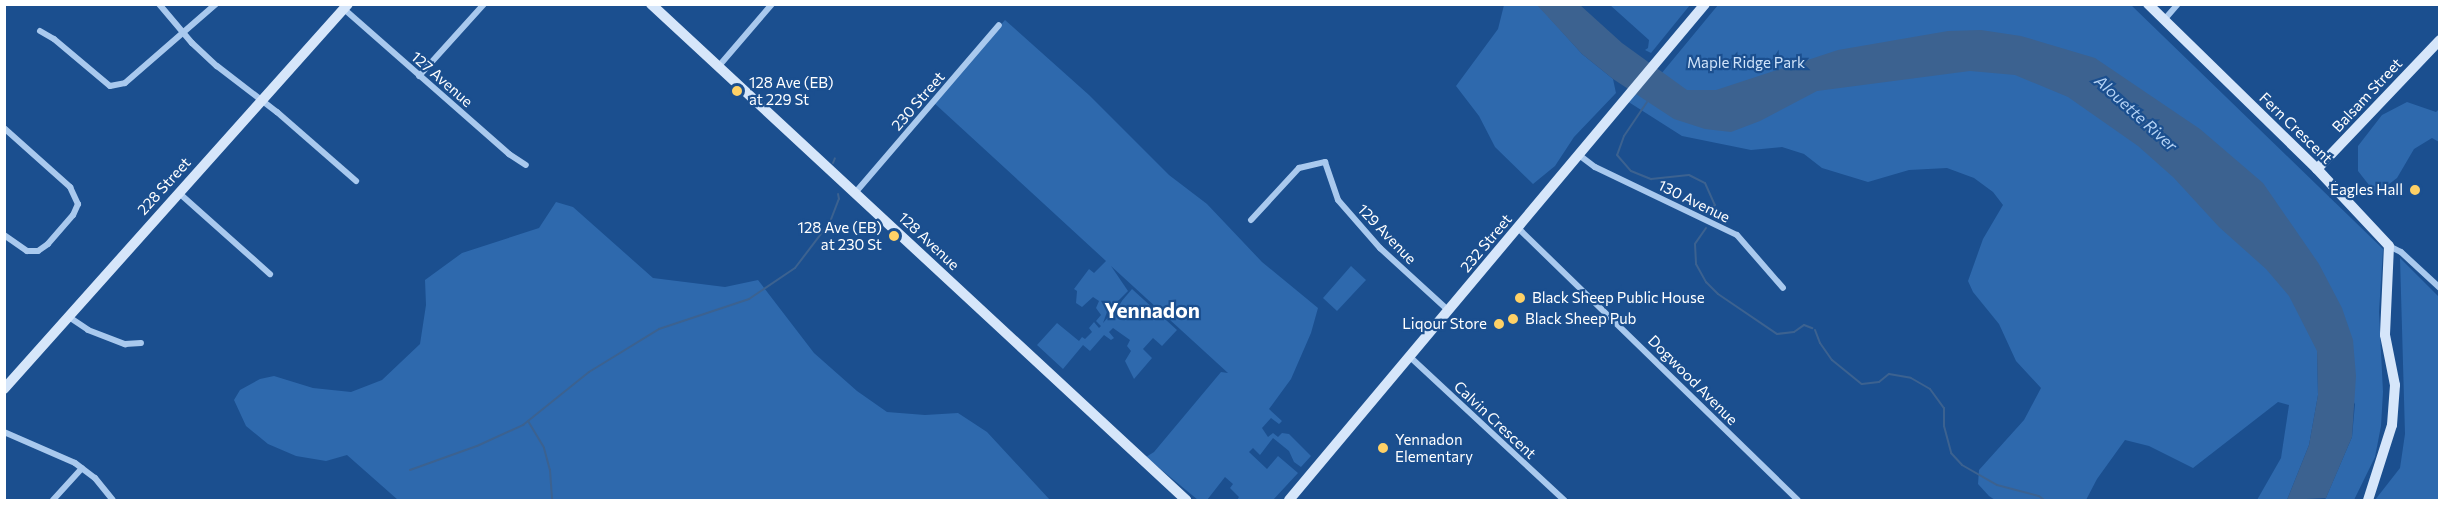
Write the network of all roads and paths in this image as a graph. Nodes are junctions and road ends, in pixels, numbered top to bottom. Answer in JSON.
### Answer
{"nodes":[{"id":1,"x":159,"y":4,"type":"edge"},
{"id":2,"x":216,"y":4,"type":"edge"},
{"id":3,"x":484,"y":4,"type":"edge"},
{"id":4,"x":651,"y":4,"type":"edge"},
{"id":5,"x":772,"y":4,"type":"edge"},
{"id":6,"x":1705,"y":4,"type":"edge"},
{"id":7,"x":2148,"y":4,"type":"edge"},
{"id":8,"x":2178,"y":4,"type":"edge"},
{"id":9,"x":346,"y":7,"type":"edge"},
{"id":10,"x":2164,"y":21,"type":"junction"},
{"id":11,"x":999,"y":25,"type":"dead end"},
{"id":12,"x":40,"y":31,"type":"dead end"},
{"id":13,"x":185,"y":34,"type":"junction"},
{"id":14,"x":2439,"y":40,"type":"edge"},
{"id":15,"x":718,"y":67,"type":"junction"},
{"id":16,"x":419,"y":76,"type":"junction"},
{"id":17,"x":261,"y":101,"type":"junction"},
{"id":18,"x":4,"y":128,"type":"edge"},
{"id":19,"x":1580,"y":155,"type":"junction"},
{"id":20,"x":526,"y":165,"type":"dead end"},
{"id":21,"x":2317,"y":170,"type":"junction"},
{"id":22,"x":356,"y":181,"type":"dead end"},
{"id":23,"x":178,"y":192,"type":"junction"},
{"id":24,"x":855,"y":193,"type":"junction"},
{"id":25,"x":1251,"y":220,"type":"dead end"},
{"id":26,"x":1518,"y":228,"type":"junction"},
{"id":27,"x":4,"y":235,"type":"edge"},
{"id":28,"x":2390,"y":246,"type":"junction"},
{"id":29,"x":270,"y":274,"type":"dead end"},
{"id":30,"x":1783,"y":288,"type":"dead end"},
{"id":31,"x":2439,"y":288,"type":"edge"},
{"id":32,"x":1449,"y":311,"type":"junction"},
{"id":33,"x":69,"y":317,"type":"junction"},
{"id":34,"x":141,"y":343,"type":"dead end"},
{"id":35,"x":1409,"y":356,"type":"junction"},
{"id":36,"x":4,"y":389,"type":"edge"},
{"id":37,"x":4,"y":432,"type":"edge"},
{"id":38,"x":82,"y":468,"type":"junction"},
{"id":39,"x":54,"y":501,"type":"edge"},
{"id":40,"x":113,"y":501,"type":"edge"},
{"id":41,"x":1186,"y":501,"type":"edge"},
{"id":42,"x":1290,"y":501,"type":"edge"},
{"id":43,"x":1564,"y":501,"type":"edge"},
{"id":44,"x":1798,"y":501,"type":"edge"},
{"id":45,"x":2368,"y":501,"type":"edge"}],
"edges":[{"from":1,"to":13,"type":"street"},
{"from":2,"to":13,"type":"street"},
{"from":3,"to":16,"type":"street"},
{"from":4,"to":15,"type":"street","name":"128 Avenue"},
{"from":5,"to":15,"type":"street"},
{"from":6,"to":19,"type":"street","name":"232 Street"},
{"from":7,"to":10,"type":"street","name":"Fern Crescent"},
{"from":8,"to":10,"type":"street"},
{"from":9,"to":16,"type":"street","name":"127 Avenue"},
{"from":9,"to":17,"type":"street","name":"228 Street"},
{"from":10,"to":21,"type":"street","name":"Fern Crescent"},
{"from":11,"to":24,"type":"street","name":"230 Street"},
{"from":12,"to":13,"type":"street"},
{"from":13,"to":17,"type":"street"},
{"from":14,"to":21,"type":"street","name":"Balsam Street"},
{"from":15,"to":24,"type":"street","name":"128 Avenue"},
{"from":16,"to":20,"type":"street","name":"127 Avenue"},
{"from":17,"to":22,"type":"street"},
{"from":17,"to":23,"type":"street","name":"228 Street"},
{"from":18,"to":27,"type":"street"},
{"from":19,"to":26,"type":"street","name":"232 Street"},
{"from":19,"to":30,"type":"street","name":"130 Avenue"},
{"from":21,"to":28,"type":"street","name":"Fern Crescent"},
{"from":23,"to":29,"type":"street"},
{"from":23,"to":33,"type":"street","name":"228 Street"},
{"from":24,"to":41,"type":"street","name":"128 Avenue"},
{"from":25,"to":32,"type":"street","name":"129 Avenue"},
{"from":26,"to":32,"type":"street","name":"232 Street"},
{"from":26,"to":44,"type":"street","name":"Dogwood Avenue"},
{"from":28,"to":31,"type":"street"},
{"from":28,"to":45,"type":"street"},
{"from":32,"to":35,"type":"street","name":"232 Street"},
{"from":33,"to":34,"type":"street"},
{"from":33,"to":36,"type":"street","name":"228 Street"},
{"from":35,"to":42,"type":"street","name":"232 Street"},
{"from":35,"to":43,"type":"street","name":"Calvin Crescent"},
{"from":37,"to":38,"type":"street"},
{"from":38,"to":39,"type":"street"},
{"from":38,"to":40,"type":"street"}]}
